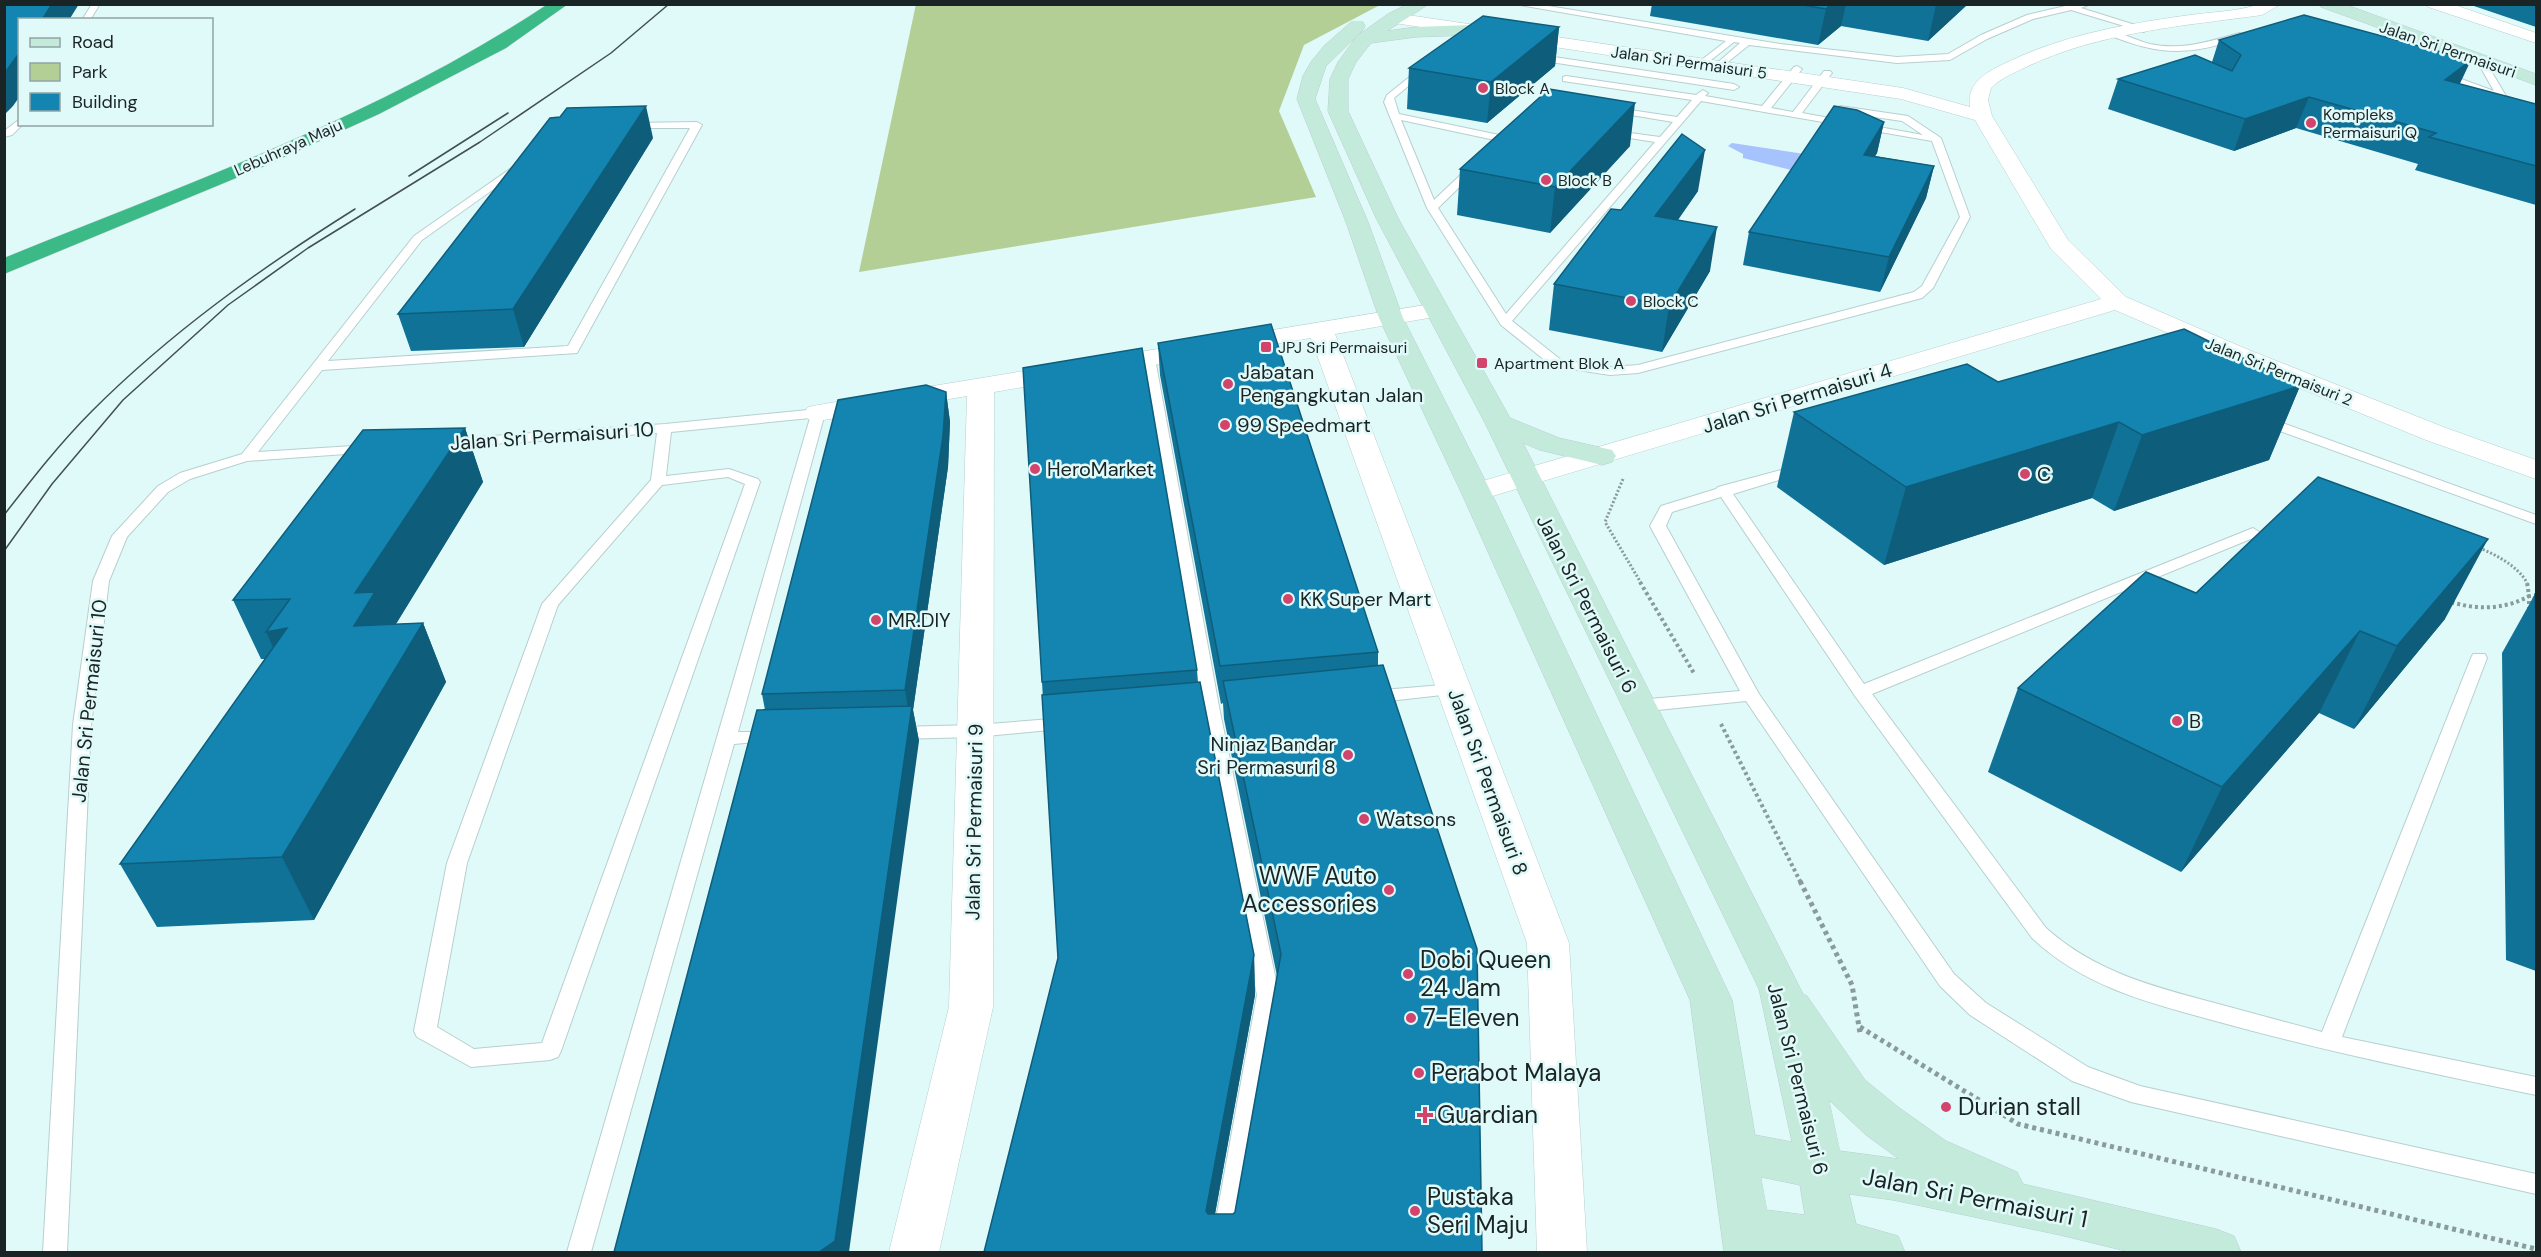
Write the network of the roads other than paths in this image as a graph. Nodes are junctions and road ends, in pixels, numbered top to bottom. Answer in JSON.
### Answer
{"nodes":[{"id":1,"x":96,"y":4,"type":"edge"},
{"id":2,"x":560,"y":4,"type":"edge"},
{"id":3,"x":1421,"y":4,"type":"edge"},
{"id":4,"x":1518,"y":4,"type":"edge"},
{"id":5,"x":2087,"y":4,"type":"edge"},
{"id":6,"x":2273,"y":4,"type":"edge"},
{"id":7,"x":2326,"y":4,"type":"edge"},
{"id":8,"x":2369,"y":4,"type":"edge"},
{"id":9,"x":2434,"y":4,"type":"edge"},
{"id":10,"x":2073,"y":8,"type":"junction"},
{"id":11,"x":1458,"y":9,"type":"dead end"},
{"id":12,"x":1394,"y":11,"type":"edge"},
{"id":13,"x":87,"y":18,"type":"edge"},
{"id":14,"x":1477,"y":27,"type":"junction"},
{"id":15,"x":2144,"y":29,"type":"junction"},
{"id":16,"x":1364,"y":30,"type":"junction"},
{"id":17,"x":2114,"y":34,"type":"junction"},
{"id":18,"x":2253,"y":35,"type":"edge"},
{"id":19,"x":2536,"y":38,"type":"edge"},
{"id":20,"x":1733,"y":39,"type":"junction"},
{"id":21,"x":1748,"y":41,"type":"junction"},
{"id":22,"x":1524,"y":55,"type":"edge"},
{"id":23,"x":2481,"y":60,"type":"junction"},
{"id":24,"x":1714,"y":61,"type":"junction"},
{"id":25,"x":1433,"y":62,"type":"edge"},
{"id":26,"x":1581,"y":64,"type":"junction"},
{"id":27,"x":2536,"y":66,"type":"edge"},
{"id":28,"x":2436,"y":72,"type":"edge"},
{"id":29,"x":1793,"y":73,"type":"junction"},
{"id":30,"x":1824,"y":77,"type":"junction"},
{"id":31,"x":2536,"y":80,"type":"edge"},
{"id":32,"x":1711,"y":84,"type":"junction"},
{"id":33,"x":1945,"y":86,"type":"dead end"},
{"id":34,"x":1734,"y":87,"type":"dead end"},
{"id":35,"x":1698,"y":98,"type":"junction"},
{"id":36,"x":2503,"y":98,"type":"junction"},
{"id":37,"x":2482,"y":105,"type":"edge"},
{"id":38,"x":1601,"y":108,"type":"edge"},
{"id":39,"x":1764,"y":110,"type":"junction"},
{"id":40,"x":2536,"y":110,"type":"edge"},
{"id":41,"x":1394,"y":116,"type":"junction"},
{"id":42,"x":1796,"y":116,"type":"junction"},
{"id":43,"x":1982,"y":116,"type":"junction"},
{"id":44,"x":1680,"y":120,"type":"junction"},
{"id":45,"x":1830,"y":122,"type":"junction"},
{"id":46,"x":18,"y":124,"type":"edge"},
{"id":47,"x":619,"y":127,"type":"edge"},
{"id":48,"x":1593,"y":129,"type":"edge"},
{"id":49,"x":4,"y":134,"type":"edge"},
{"id":50,"x":1503,"y":139,"type":"edge"},
{"id":51,"x":1662,"y":140,"type":"junction"},
{"id":52,"x":1937,"y":140,"type":"junction"},
{"id":53,"x":530,"y":160,"type":"edge"},
{"id":54,"x":1480,"y":162,"type":"edge"},
{"id":55,"x":1432,"y":208,"type":"junction"},
{"id":56,"x":4,"y":267,"type":"edge"},
{"id":57,"x":2117,"y":302,"type":"junction"},
{"id":58,"x":1437,"y":310,"type":"junction"},
{"id":59,"x":1391,"y":318,"type":"junction"},
{"id":60,"x":1505,"y":322,"type":"junction"},
{"id":61,"x":1321,"y":330,"type":"junction"},
{"id":62,"x":1149,"y":359,"type":"junction"},
{"id":63,"x":318,"y":366,"type":"junction"},
{"id":64,"x":981,"y":386,"type":"junction"},
{"id":65,"x":818,"y":412,"type":"junction"},
{"id":66,"x":2246,"y":413,"type":"edge"},
{"id":67,"x":1499,"y":423,"type":"junction"},
{"id":68,"x":665,"y":428,"type":"junction"},
{"id":69,"x":426,"y":445,"type":"edge"},
{"id":70,"x":390,"y":447,"type":"edge"},
{"id":71,"x":1602,"y":456,"type":"junction"},
{"id":72,"x":247,"y":458,"type":"junction"},
{"id":73,"x":1814,"y":465,"type":"dead end"},
{"id":74,"x":2536,"y":470,"type":"edge"},
{"id":75,"x":1524,"y":477,"type":"junction"},
{"id":76,"x":658,"y":481,"type":"junction"},
{"id":77,"x":1723,"y":490,"type":"junction"},
{"id":78,"x":1476,"y":492,"type":"junction"},
{"id":79,"x":2536,"y":520,"type":"edge"},
{"id":80,"x":2253,"y":533,"type":"dead end"},
{"id":81,"x":2479,"y":658,"type":"dead end"},
{"id":82,"x":1454,"y":689,"type":"junction"},
{"id":83,"x":1861,"y":692,"type":"junction"},
{"id":84,"x":1751,"y":695,"type":"junction"},
{"id":85,"x":1350,"y":699,"type":"edge"},
{"id":86,"x":1638,"y":706,"type":"junction"},
{"id":87,"x":1234,"y":710,"type":"edge"},
{"id":88,"x":1205,"y":713,"type":"junction"},
{"id":89,"x":1081,"y":722,"type":"edge"},
{"id":90,"x":976,"y":730,"type":"junction"},
{"id":91,"x":881,"y":733,"type":"edge"},
{"id":92,"x":786,"y":736,"type":"edge"},
{"id":93,"x":727,"y":738,"type":"junction"},
{"id":94,"x":1780,"y":989,"type":"junction"},
{"id":95,"x":2329,"y":1042,"type":"junction"},
{"id":96,"x":2536,"y":1086,"type":"edge"},
{"id":97,"x":1732,"y":1150,"type":"junction"},
{"id":98,"x":1820,"y":1169,"type":"junction"},
{"id":99,"x":2536,"y":1184,"type":"edge"},
{"id":100,"x":2060,"y":1214,"type":"junction"},
{"id":101,"x":1748,"y":1241,"type":"edge"},
{"id":102,"x":1851,"y":1249,"type":"edge"},
{"id":103,"x":55,"y":1252,"type":"edge"},
{"id":104,"x":579,"y":1252,"type":"edge"},
{"id":105,"x":914,"y":1252,"type":"edge"},
{"id":106,"x":1222,"y":1252,"type":"edge"},
{"id":107,"x":1562,"y":1252,"type":"edge"},
{"id":108,"x":2216,"y":1252,"type":"edge"}],
"edges":[{"from":1,"to":13,"type":"lane"},
{"from":2,"to":56,"type":"highway","name":"Lebuhraya Maju"},
{"from":3,"to":12,"type":"street","name":"Jalan Sri Permaisuri 6"},
{"from":4,"to":20,"type":"lane"},
{"from":5,"to":10,"type":"lane"},
{"from":6,"to":15,"type":"street"},
{"from":7,"to":23,"type":"street","name":"Jalan Sri Permaisuri"},
{"from":8,"to":27,"type":"street","name":"Jalan Sri Permaisuri"},
{"from":9,"to":19,"type":"street"},
{"from":10,"to":15,"type":"lane"},
{"from":10,"to":21,"type":"lane"},
{"from":11,"to":14,"type":"street"},
{"from":12,"to":14,"type":"street","name":"Jalan Sri Permaisuri 5"},
{"from":12,"to":16,"type":"street","name":"Jalan Sri Permaisuri 6"},
{"from":14,"to":16,"type":"street"},
{"from":14,"to":24,"type":"street","name":"Jalan Sri Permaisuri 5"},
{"from":15,"to":17,"type":"street"},
{"from":16,"to":58,"type":"street","name":"Jalan Sri Permaisuri 6"},
{"from":16,"to":59,"type":"street","name":"Jalan Sri Permaisuri 6"},
{"from":17,"to":18,"type":"lane"},
{"from":17,"to":43,"type":"street"},
{"from":20,"to":21,"type":"lane"},
{"from":20,"to":24,"type":"lane"},
{"from":21,"to":24,"type":"lane"},
{"from":22,"to":26,"type":"lane"},
{"from":23,"to":31,"type":"street","name":"Jalan Sri Permaisuri"},
{"from":23,"to":36,"type":"lane"},
{"from":24,"to":29,"type":"street","name":"Jalan Sri Permaisuri 5"},
{"from":25,"to":41,"type":"lane"},
{"from":26,"to":32,"type":"lane"},
{"from":26,"to":35,"type":"lane"},
{"from":28,"to":36,"type":"lane"},
{"from":29,"to":30,"type":"street","name":"Jalan Sri Permaisuri 5"},
{"from":29,"to":39,"type":"lane"},
{"from":30,"to":33,"type":"street","name":"Jalan Sri Permaisuri 5"},
{"from":30,"to":42,"type":"lane"},
{"from":30,"to":43,"type":"street","name":"Jalan Sri Permaisuri 5"},
{"from":32,"to":34,"type":"lane"},
{"from":32,"to":35,"type":"lane"},
{"from":35,"to":39,"type":"lane"},
{"from":35,"to":44,"type":"lane"},
{"from":36,"to":37,"type":"lane"},
{"from":36,"to":40,"type":"lane"},
{"from":38,"to":44,"type":"lane"},
{"from":39,"to":42,"type":"lane"},
{"from":41,"to":50,"type":"lane"},
{"from":41,"to":55,"type":"lane"},
{"from":42,"to":45,"type":"lane"},
{"from":43,"to":57,"type":"street","name":"Jalan Sri Permaisuri 2"},
{"from":44,"to":51,"type":"lane"},
{"from":45,"to":52,"type":"lane"},
{"from":45,"to":52,"type":"lane"},
{"from":46,"to":49,"type":"lane"},
{"from":47,"to":63,"type":"lane"},
{"from":48,"to":51,"type":"lane"},
{"from":51,"to":60,"type":"lane"},
{"from":52,"to":60,"type":"lane"},
{"from":53,"to":63,"type":"lane"},
{"from":54,"to":55,"type":"lane"},
{"from":55,"to":60,"type":"lane"},
{"from":57,"to":71,"type":"street","name":"Jalan Sri Permaisuri 4"},
{"from":57,"to":74,"type":"street","name":"Jalan Sri Permaisuri 2"},
{"from":58,"to":59,"type":"street","name":"Jalan Sri Permaisuri 10"},
{"from":58,"to":67,"type":"street","name":"Jalan Sri Permaisuri 6"},
{"from":59,"to":61,"type":"street","name":"Jalan Sri Permaisuri 10"},
{"from":59,"to":78,"type":"street","name":"Jalan Sri Permaisuri 6"},
{"from":61,"to":62,"type":"street","name":"Jalan Sri Permaisuri 10"},
{"from":61,"to":82,"type":"street","name":"Jalan Sri Permaisuri 8"},
{"from":62,"to":64,"type":"street","name":"Jalan Sri Permaisuri 10"},
{"from":62,"to":88,"type":"lane"},
{"from":63,"to":72,"type":"lane"},
{"from":64,"to":65,"type":"street","name":"Jalan Sri Permaisuri 10"},
{"from":64,"to":90,"type":"street","name":"Jalan Sri Permaisuri 9"},
{"from":65,"to":68,"type":"lane","name":"Jalan Sri Permaisuri 10"},
{"from":65,"to":93,"type":"lane"},
{"from":66,"to":79,"type":"lane"},
{"from":67,"to":71,"type":"street"},
{"from":67,"to":75,"type":"street","name":"Jalan Sri Permaisuri 6"},
{"from":68,"to":69,"type":"lane","name":"Jalan Sri Permaisuri 10"},
{"from":68,"to":76,"type":"lane"},
{"from":70,"to":72,"type":"lane","name":"Jalan Sri Permaisuri 10"},
{"from":71,"to":75,"type":"street","name":"Jalan Sri Permaisuri 4"},
{"from":72,"to":103,"type":"lane","name":"Jalan Sri Permaisuri 10"},
{"from":73,"to":77,"type":"lane"},
{"from":75,"to":78,"type":"street","name":"Jalan Sri Permaisuri 4"},
{"from":75,"to":86,"type":"street","name":"Jalan Sri Permaisuri 6"},
{"from":76,"to":76,"type":"lane"},
{"from":77,"to":83,"type":"lane"},
{"from":77,"to":84,"type":"lane"},
{"from":78,"to":97,"type":"street","name":"Jalan Sri Permaisuri 6"},
{"from":80,"to":83,"type":"lane"},
{"from":81,"to":95,"type":"lane"},
{"from":82,"to":85,"type":"lane"},
{"from":82,"to":107,"type":"street","name":"Jalan Sri Permaisuri 8"},
{"from":83,"to":95,"type":"lane"},
{"from":84,"to":86,"type":"lane"},
{"from":84,"to":99,"type":"lane"},
{"from":86,"to":94,"type":"street","name":"Jalan Sri Permaisuri 6"},
{"from":87,"to":88,"type":"lane"},
{"from":88,"to":106,"type":"lane"},
{"from":89,"to":90,"type":"lane"},
{"from":90,"to":91,"type":"lane"},
{"from":90,"to":105,"type":"street","name":"Jalan Sri Permaisuri 9"},
{"from":92,"to":93,"type":"lane"},
{"from":93,"to":104,"type":"lane"},
{"from":94,"to":98,"type":"street","name":"Jalan Sri Permaisuri 6"},
{"from":94,"to":100,"type":"street"},
{"from":95,"to":96,"type":"lane"},
{"from":97,"to":98,"type":"street","name":"Jalan Sri Permaisuri 1"},
{"from":97,"to":101,"type":"street","name":"Jalan Sri Permaisuri 6"},
{"from":98,"to":100,"type":"street","name":"Jalan Sri Permaisuri 1"},
{"from":98,"to":102,"type":"street","name":"Jalan Sri Permaisuri 6"},
{"from":100,"to":108,"type":"street","name":"Jalan Sri Permaisuri 1"},
{"from":101,"to":102,"type":"street"}]}
